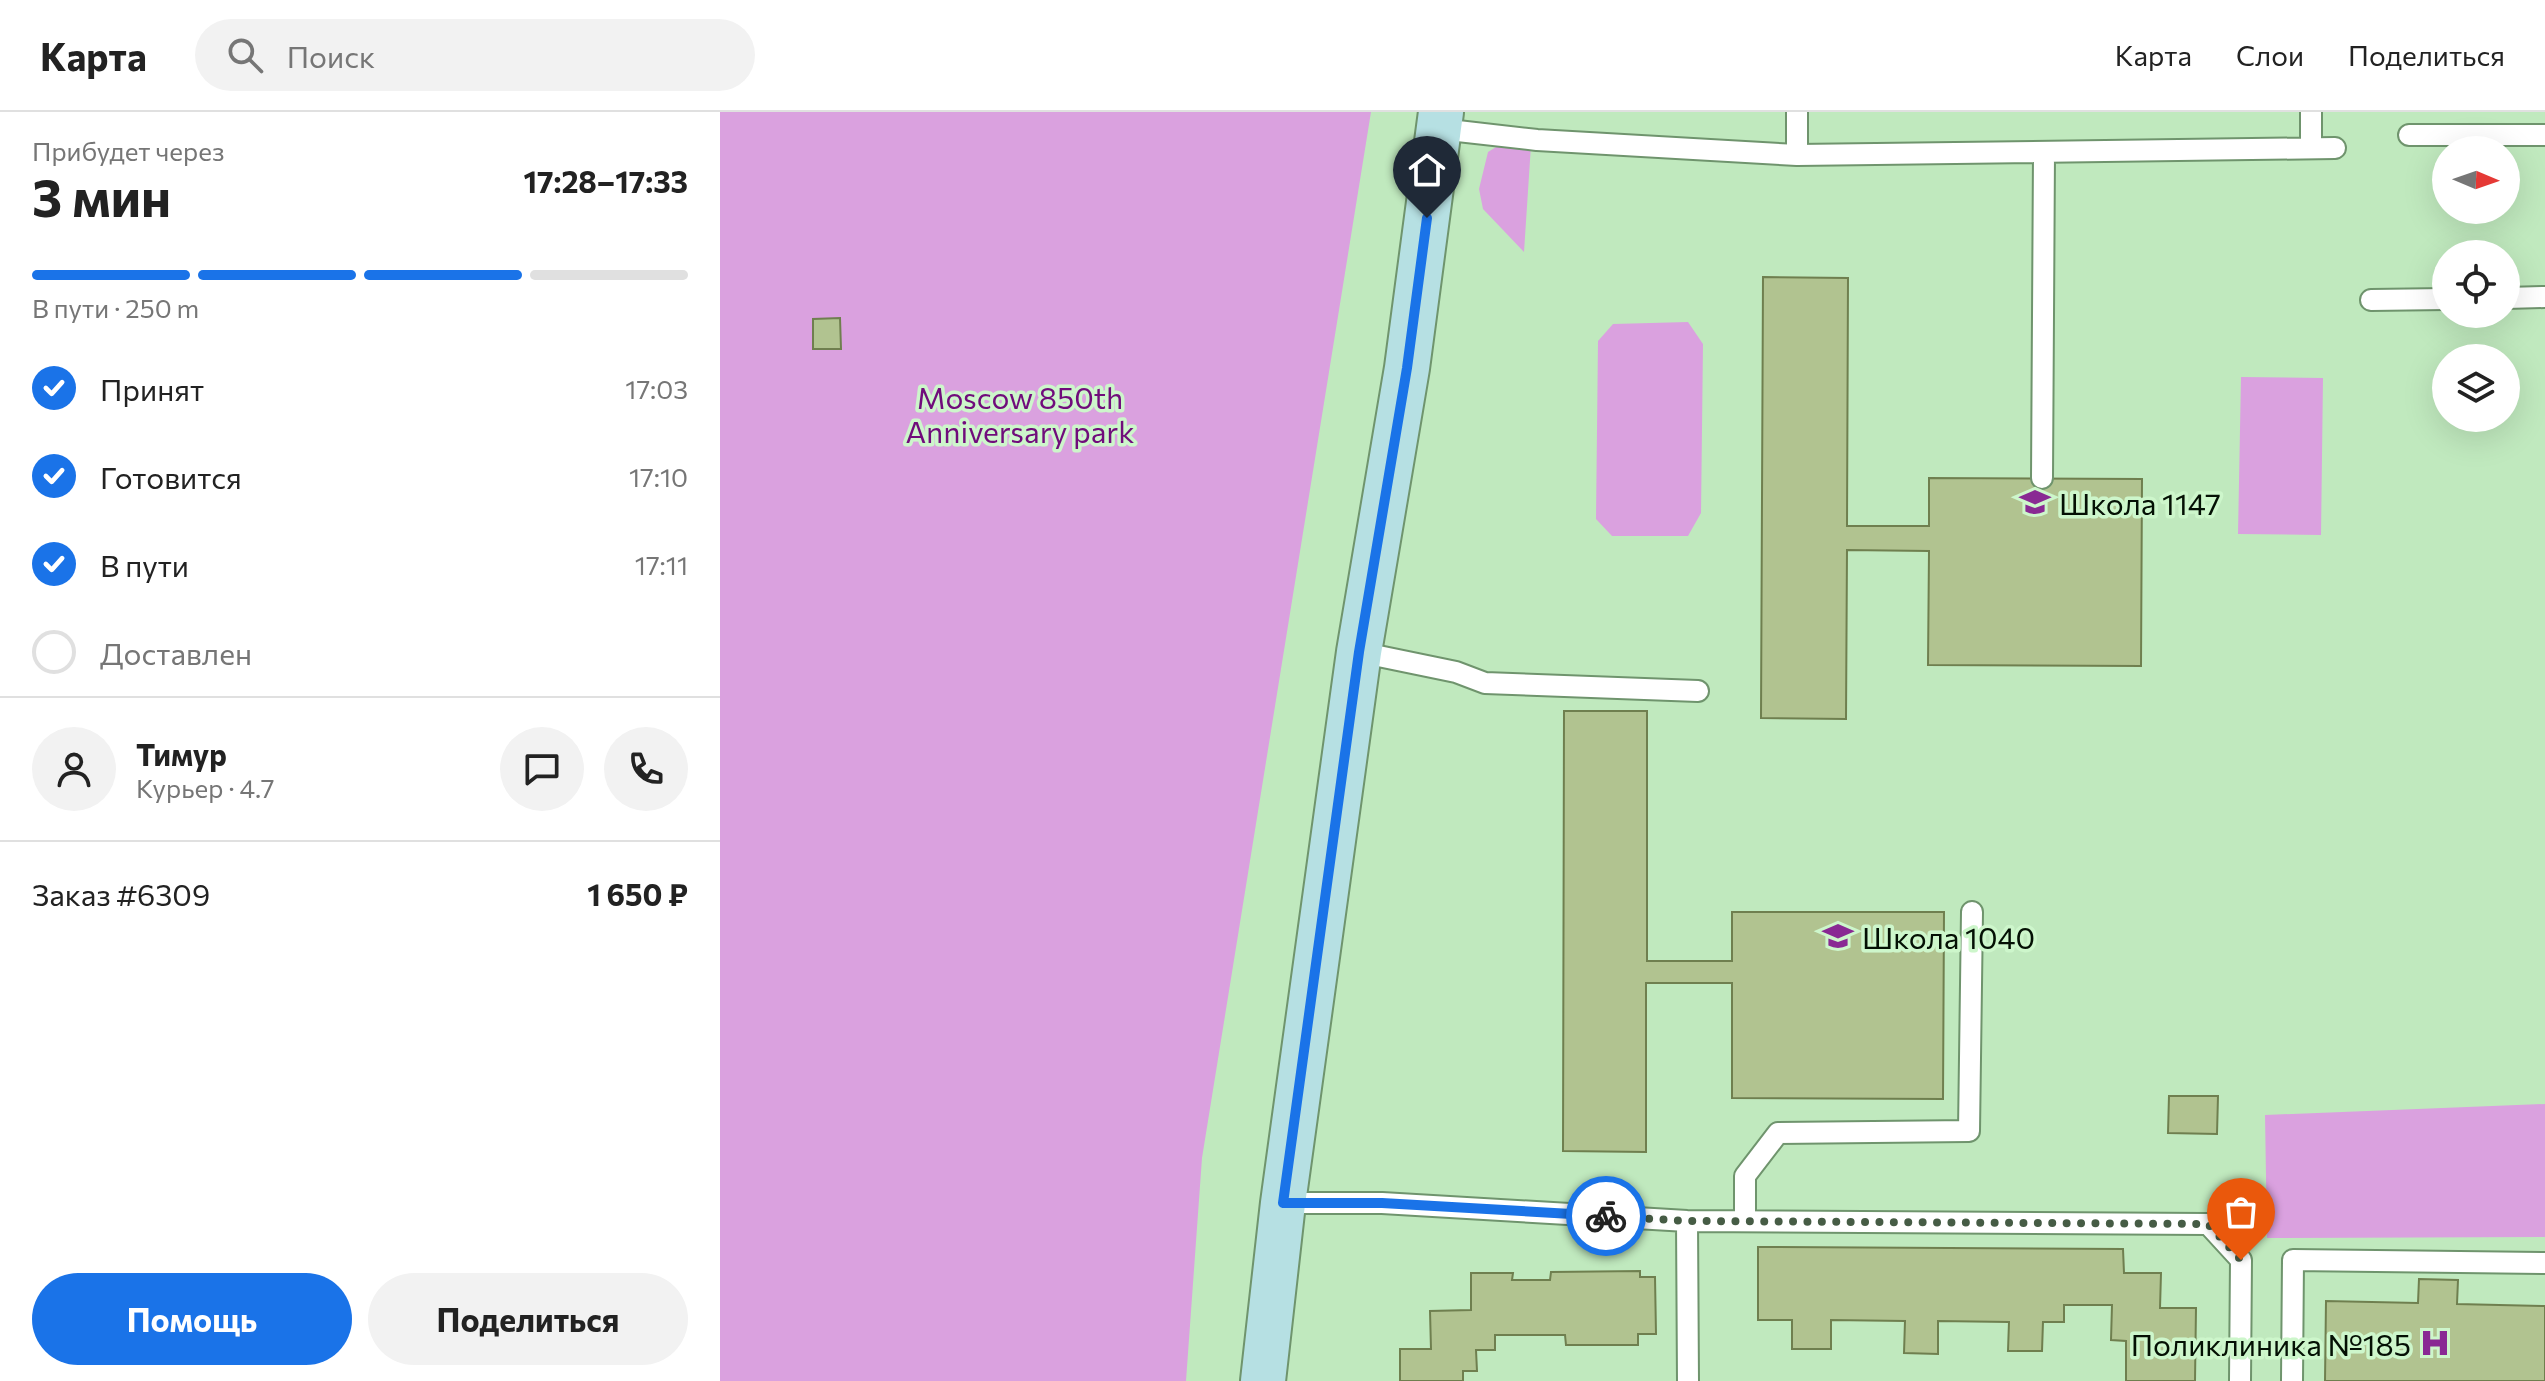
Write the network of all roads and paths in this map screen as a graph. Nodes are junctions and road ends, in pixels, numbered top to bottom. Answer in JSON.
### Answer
{"nodes":[{"id":1,"x":1797,"y":112,"type":"edge"},
{"id":2,"x":2311,"y":112,"type":"edge"},
{"id":3,"x":1440,"y":120,"type":"edge"},
{"id":4,"x":2409,"y":135,"type":"dead end"},
{"id":5,"x":2545,"y":135,"type":"edge"},
{"id":6,"x":2311,"y":148,"type":"junction"},
{"id":7,"x":2335,"y":148,"type":"dead end"},
{"id":8,"x":2044,"y":153,"type":"junction"},
{"id":9,"x":1797,"y":155,"type":"junction"},
{"id":10,"x":2545,"y":297,"type":"edge"},
{"id":11,"x":2520,"y":298,"type":"edge"},
{"id":12,"x":2432,"y":299,"type":"edge"},
{"id":13,"x":2371,"y":300,"type":"dead end"},
{"id":14,"x":2042,"y":478,"type":"dead end"},
{"id":15,"x":1359,"y":652,"type":"junction"},
{"id":16,"x":1698,"y":691,"type":"dead end"},
{"id":17,"x":1972,"y":912,"type":"dead end"},
{"id":18,"x":1283,"y":1203,"type":"junction"},
{"id":19,"x":1687,"y":1221,"type":"junction"},
{"id":20,"x":1745,"y":1221,"type":"junction"},
{"id":21,"x":2545,"y":1263,"type":"edge"},
{"id":22,"x":1263,"y":1381,"type":"edge"},
{"id":23,"x":1688,"y":1381,"type":"edge"},
{"id":24,"x":2240,"y":1381,"type":"edge"},
{"id":25,"x":2292,"y":1381,"type":"edge"}],
"edges":[{"from":1,"to":9,"type":"lane"},
{"from":2,"to":6,"type":"lane"},
{"from":3,"to":9,"type":"lane"},
{"from":3,"to":15,"type":"main road"},
{"from":4,"to":5,"type":"lane"},
{"from":6,"to":7,"type":"lane"},
{"from":6,"to":8,"type":"lane"},
{"from":8,"to":9,"type":"lane"},
{"from":8,"to":14,"type":"lane"},
{"from":10,"to":11,"type":"lane"},
{"from":12,"to":13,"type":"lane"},
{"from":15,"to":16,"type":"lane"},
{"from":15,"to":18,"type":"main road"},
{"from":17,"to":20,"type":"lane"},
{"from":18,"to":19,"type":"lane"},
{"from":18,"to":22,"type":"main road"},
{"from":19,"to":20,"type":"lane"},
{"from":19,"to":23,"type":"lane"},
{"from":20,"to":24,"type":"lane"},
{"from":21,"to":25,"type":"lane"}]}
